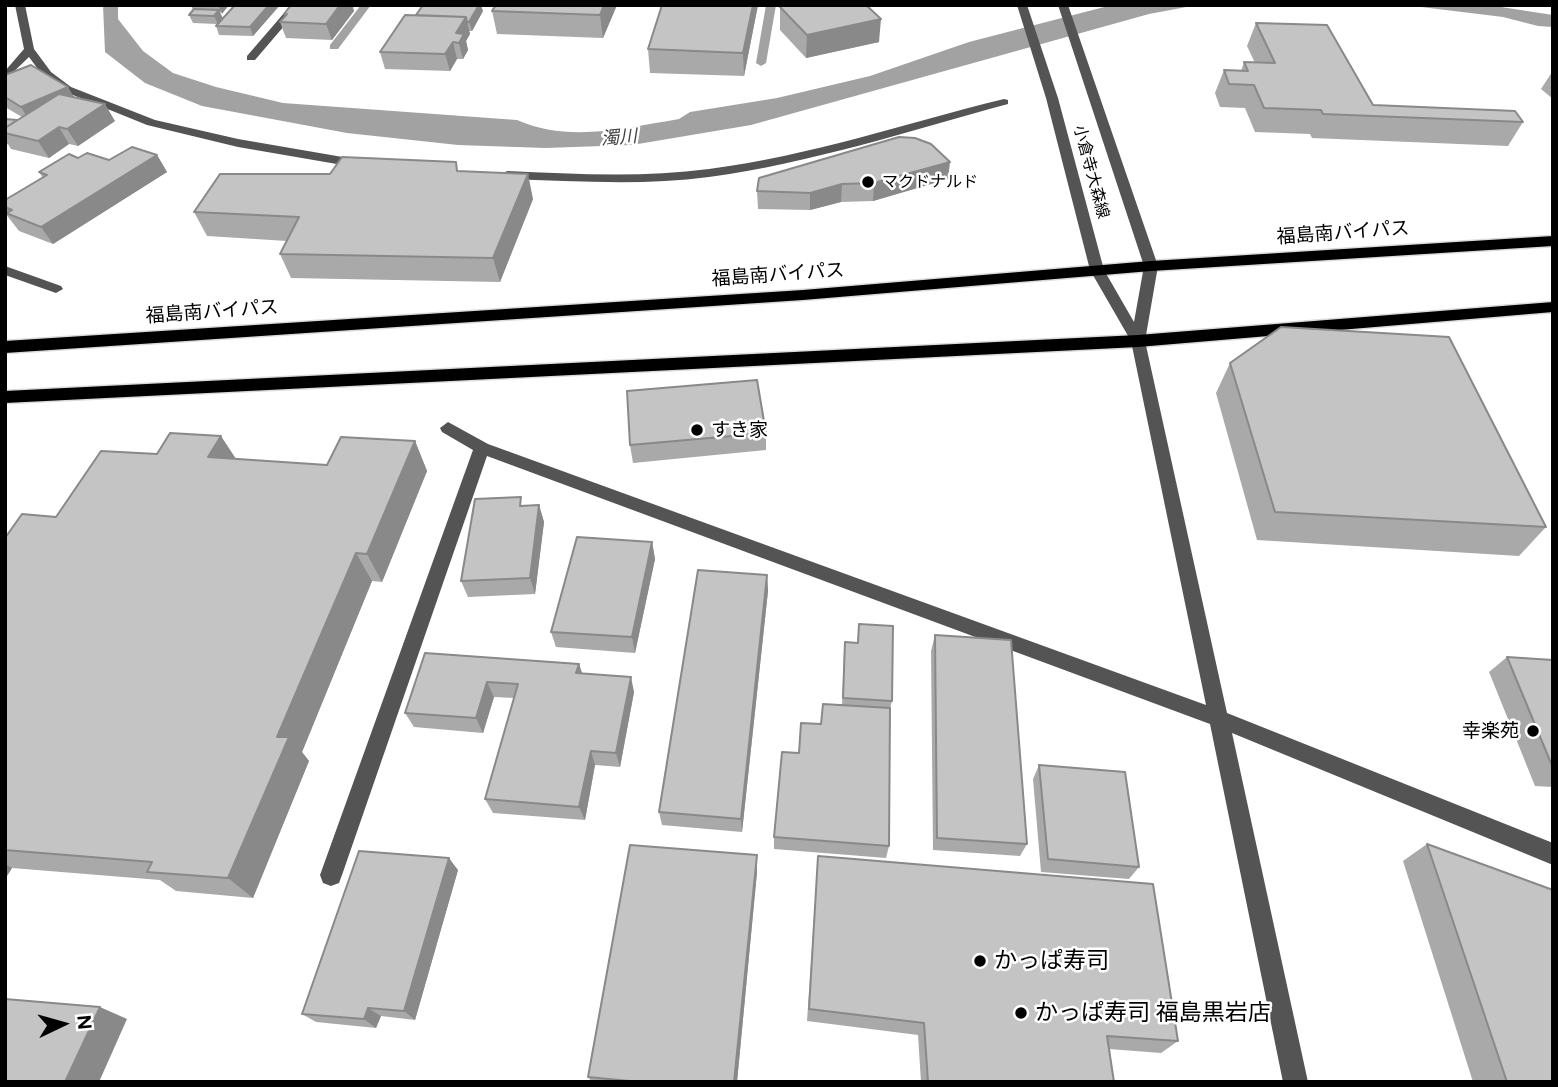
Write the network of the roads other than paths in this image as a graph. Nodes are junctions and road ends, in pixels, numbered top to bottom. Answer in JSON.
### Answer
{"nodes":[{"id":1,"x":20,"y":5,"type":"edge"},
{"id":2,"x":297,"y":5,"type":"edge"},
{"id":3,"x":1063,"y":6,"type":"edge"},
{"id":4,"x":1024,"y":8,"type":"edge"},
{"id":5,"x":29,"y":49,"type":"junction"},
{"id":6,"x":251,"y":58,"type":"dead end"},
{"id":7,"x":5,"y":77,"type":"edge"},
{"id":8,"x":1004,"y":102,"type":"dead end"},
{"id":9,"x":378,"y":167,"type":"edge"},
{"id":10,"x":496,"y":175,"type":"edge"},
{"id":11,"x":1553,"y":241,"type":"edge"},
{"id":12,"x":1151,"y":266,"type":"junction"},
{"id":13,"x":5,"y":270,"type":"edge"},
{"id":14,"x":1097,"y":270,"type":"junction"},
{"id":15,"x":56,"y":289,"type":"dead end"},
{"id":16,"x":1553,"y":307,"type":"edge"},
{"id":17,"x":1139,"y":341,"type":"junction"},
{"id":18,"x":5,"y":346,"type":"edge"},
{"id":19,"x":5,"y":397,"type":"edge"},
{"id":20,"x":448,"y":428,"type":"dead end"},
{"id":21,"x":482,"y":448,"type":"junction"},
{"id":22,"x":1217,"y":718,"type":"junction"},
{"id":23,"x":1553,"y":855,"type":"edge"},
{"id":24,"x":331,"y":876,"type":"dead end"},
{"id":25,"x":1296,"y":1082,"type":"edge"}],
"edges":[{"from":1,"to":5,"type":"street"},
{"from":2,"to":6,"type":"street"},
{"from":3,"to":12,"type":"street"},
{"from":4,"to":14,"type":"street","name":"小倉寺大森線"},
{"from":5,"to":7,"type":"street"},
{"from":5,"to":9,"type":"street"},
{"from":8,"to":10,"type":"street"},
{"from":11,"to":12,"type":"highway","name":"福島南バイパス"},
{"from":12,"to":14,"type":"highway","name":"福島南バイパス"},
{"from":12,"to":17,"type":"street"},
{"from":13,"to":15,"type":"street"},
{"from":14,"to":17,"type":"street","name":"小倉寺大森線"},
{"from":14,"to":18,"type":"highway","name":"福島南バイパス"},
{"from":16,"to":17,"type":"highway"},
{"from":17,"to":19,"type":"highway"},
{"from":17,"to":22,"type":"street"},
{"from":20,"to":21,"type":"street"},
{"from":21,"to":22,"type":"street"},
{"from":21,"to":24,"type":"street"},
{"from":22,"to":23,"type":"street"},
{"from":22,"to":25,"type":"street"}]}
